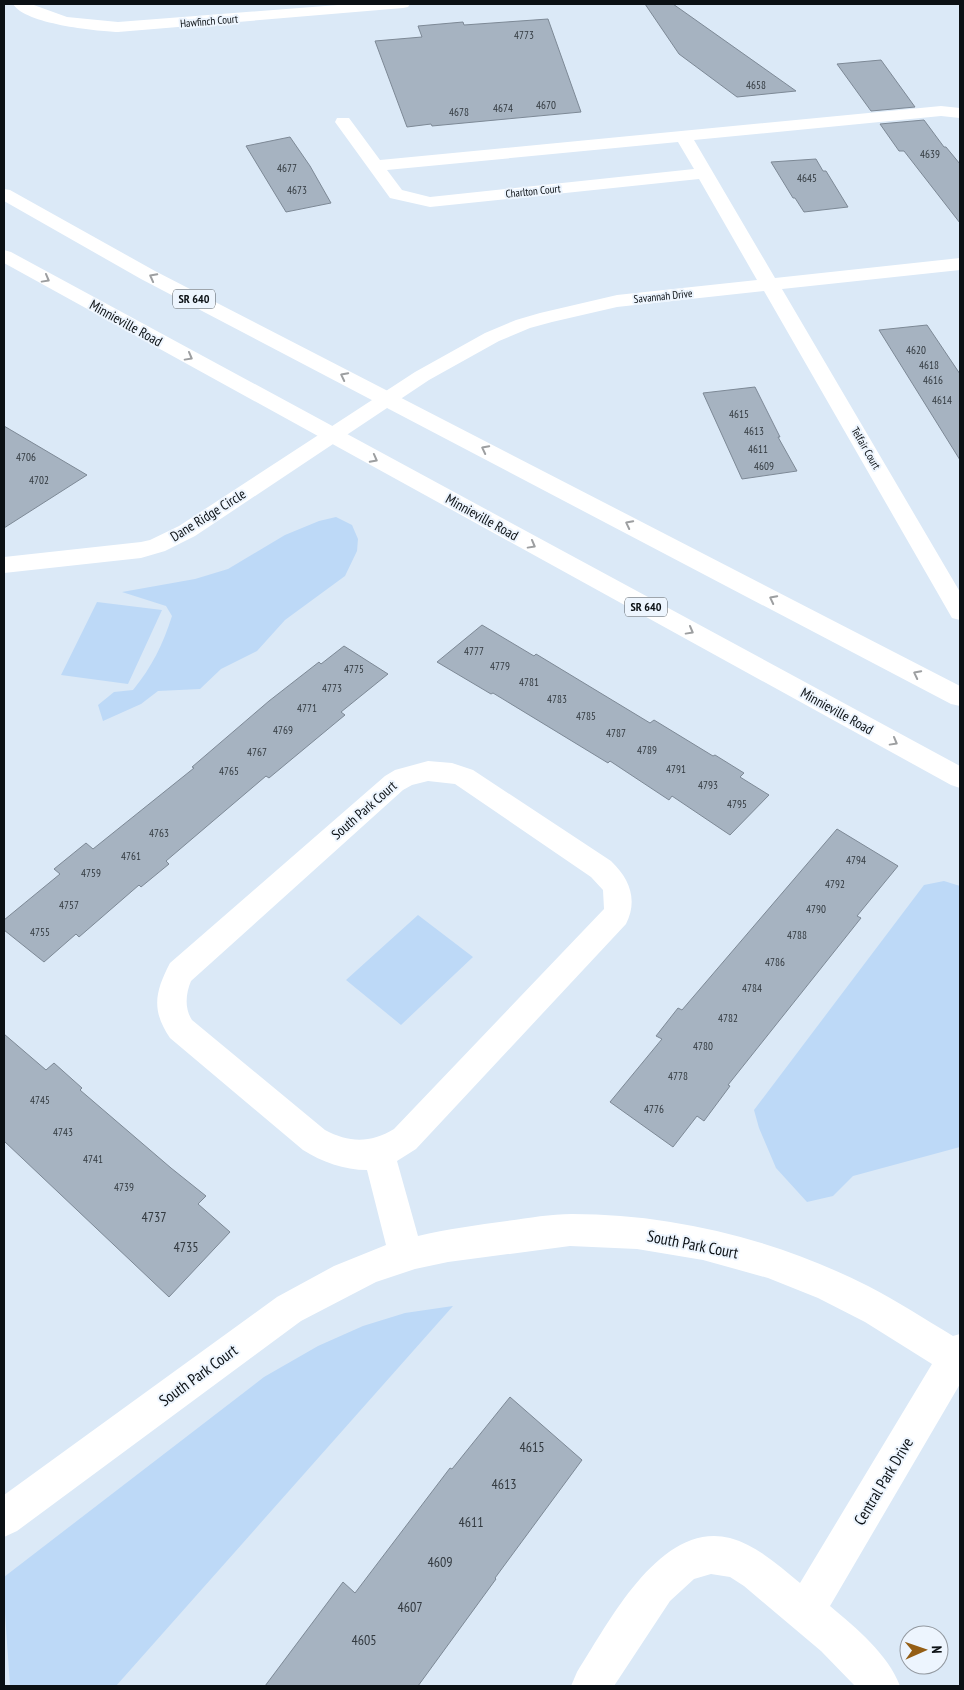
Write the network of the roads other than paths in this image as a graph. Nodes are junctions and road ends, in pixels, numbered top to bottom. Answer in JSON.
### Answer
{"nodes":[{"id":1,"x":20,"y":4,"type":"edge"},
{"id":2,"x":403,"y":4,"type":"edge"},
{"id":3,"x":960,"y":113,"type":"edge"},
{"id":4,"x":343,"y":122,"type":"dead end"},
{"id":5,"x":683,"y":136,"type":"junction"},
{"id":6,"x":376,"y":166,"type":"junction"},
{"id":7,"x":705,"y":173,"type":"junction"},
{"id":8,"x":4,"y":194,"type":"edge"},
{"id":9,"x":4,"y":256,"type":"edge"},
{"id":10,"x":960,"y":264,"type":"edge"},
{"id":11,"x":771,"y":284,"type":"junction"},
{"id":12,"x":388,"y":399,"type":"junction"},
{"id":13,"x":331,"y":436,"type":"junction"},
{"id":14,"x":4,"y":565,"type":"edge"},
{"id":15,"x":960,"y":612,"type":"edge"},
{"id":16,"x":960,"y":697,"type":"edge"},
{"id":17,"x":960,"y":778,"type":"edge"},
{"id":18,"x":379,"y":1153,"type":"junction"},
{"id":19,"x":406,"y":1255,"type":"junction"},
{"id":20,"x":959,"y":1358,"type":"edge"},
{"id":21,"x":4,"y":1518,"type":"edge"},
{"id":22,"x":805,"y":1611,"type":"junction"},
{"id":23,"x":591,"y":1686,"type":"edge"},
{"id":24,"x":880,"y":1686,"type":"edge"}],
"edges":[{"from":1,"to":2,"type":"street","name":"Hawfinch Court"},
{"from":3,"to":5,"type":"street"},
{"from":4,"to":6,"type":"street","name":"Charlton Court"},
{"from":5,"to":6,"type":"street"},
{"from":5,"to":7,"type":"street"},
{"from":6,"to":7,"type":"street","name":"Charlton Court"},
{"from":7,"to":11,"type":"street"},
{"from":12,"to":8,"type":"street","number":"SR 640","one_way":true},
{"from":9,"to":13,"type":"street","name":"Minnieville Road","number":"SR 640","one_way":true},
{"from":10,"to":11,"type":"street","name":"Savannah Drive"},
{"from":11,"to":12,"type":"street","name":"Savannah Drive"},
{"from":11,"to":15,"type":"street","name":"Telfair Court"},
{"from":12,"to":13,"type":"street","name":"Dane Ridge Circle"},
{"from":16,"to":12,"type":"street","number":"SR 640","one_way":true},
{"from":13,"to":14,"type":"street","name":"Dane Ridge Circle"},
{"from":13,"to":17,"type":"street","name":"Minnieville Road","number":"SR 640","one_way":true},
{"from":18,"to":18,"type":"street","name":"South Park Court"},
{"from":18,"to":19,"type":"street"},
{"from":19,"to":20,"type":"street","name":"South Park Court"},
{"from":19,"to":21,"type":"street","name":"South Park Court"},
{"from":20,"to":22,"type":"street","name":"Central Park Drive"},
{"from":22,"to":23,"type":"street"},
{"from":22,"to":24,"type":"street"}]}
